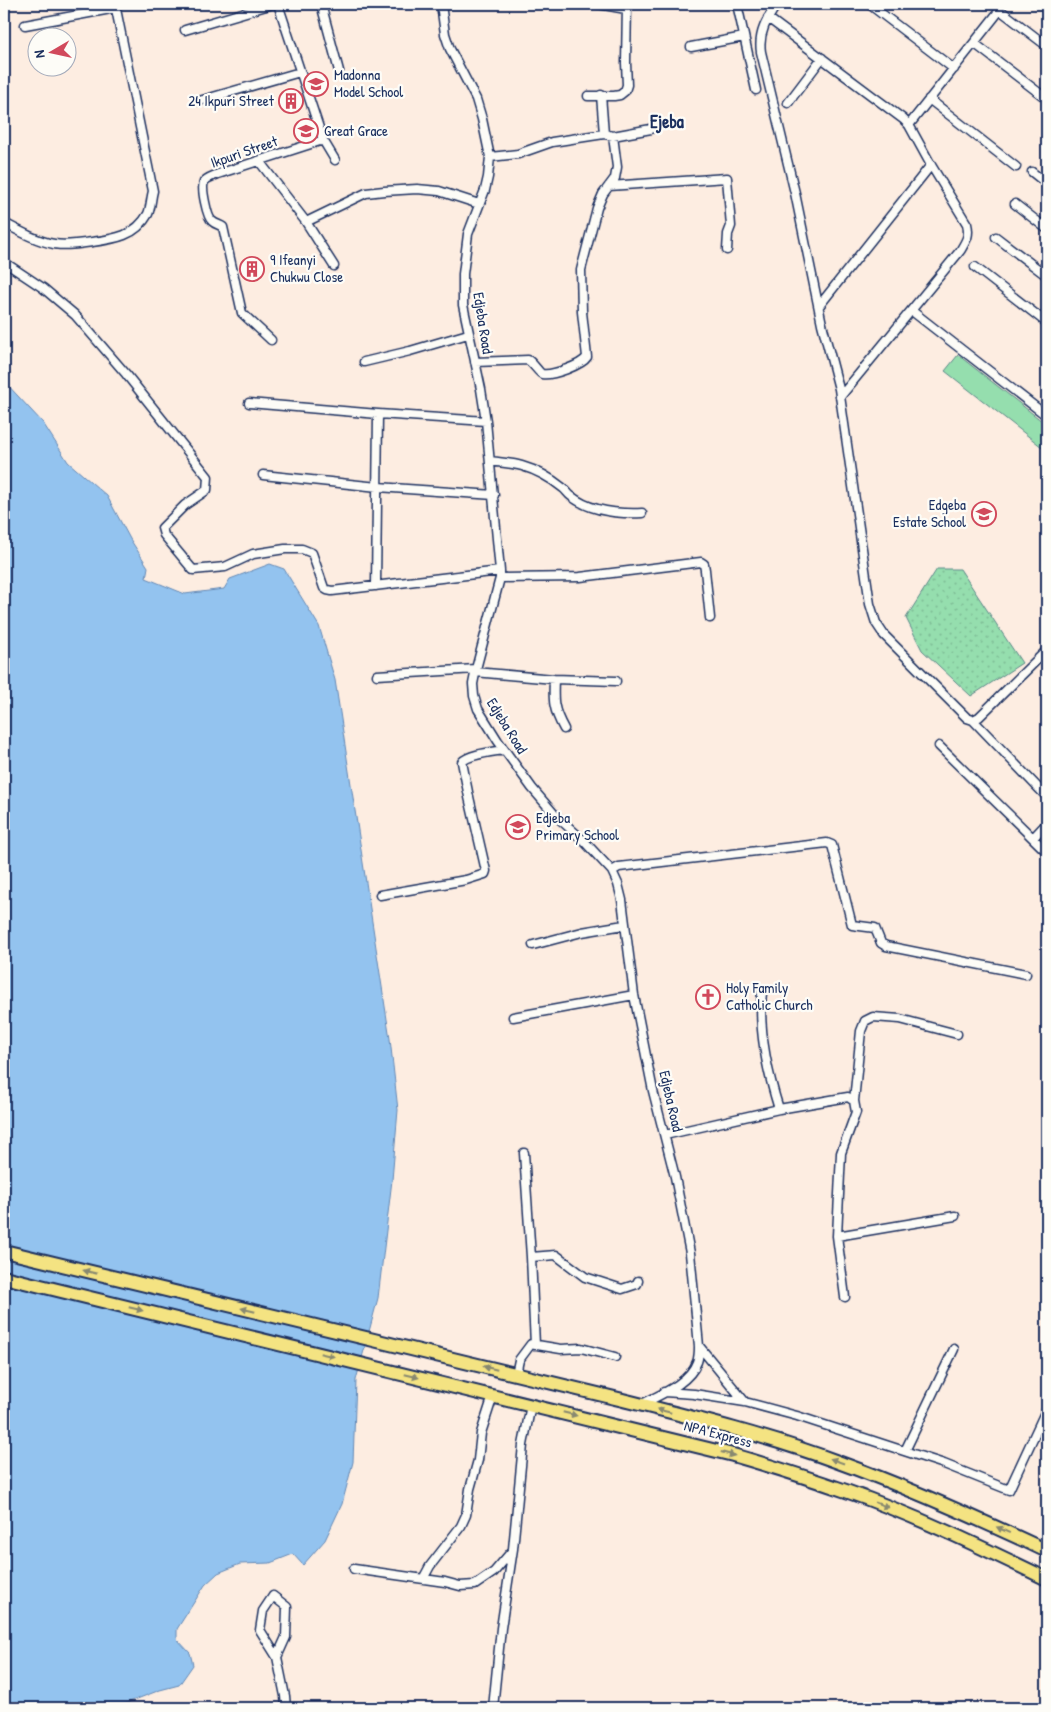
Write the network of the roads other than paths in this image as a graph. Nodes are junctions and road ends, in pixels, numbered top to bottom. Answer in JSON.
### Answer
{"nodes":[{"id":1,"x":272,"y":4,"type":"edge"},
{"id":2,"x":278,"y":4,"type":"edge"},
{"id":3,"x":321,"y":4,"type":"edge"},
{"id":4,"x":441,"y":4,"type":"edge"},
{"id":5,"x":598,"y":4,"type":"edge"},
{"id":6,"x":737,"y":4,"type":"edge"},
{"id":7,"x":777,"y":4,"type":"edge"},
{"id":8,"x":869,"y":4,"type":"edge"},
{"id":9,"x":992,"y":4,"type":"edge"},
{"id":10,"x":116,"y":6,"type":"edge"},
{"id":11,"x":627,"y":6,"type":"edge"},
{"id":12,"x":1000,"y":10,"type":"junction"},
{"id":13,"x":768,"y":18,"type":"junction"},
{"id":14,"x":25,"y":25,"type":"dead end"},
{"id":15,"x":185,"y":30,"type":"dead end"},
{"id":16,"x":744,"y":37,"type":"junction"},
{"id":17,"x":974,"y":43,"type":"junction"},
{"id":18,"x":1047,"y":46,"type":"edge"},
{"id":19,"x":692,"y":47,"type":"dead end"},
{"id":20,"x":822,"y":58,"type":"junction"},
{"id":21,"x":954,"y":69,"type":"junction"},
{"id":22,"x":339,"y":71,"type":"dead end"},
{"id":23,"x":300,"y":72,"type":"junction"},
{"id":24,"x":756,"y":90,"type":"dead end"},
{"id":25,"x":588,"y":96,"type":"dead end"},
{"id":26,"x":600,"y":96,"type":"junction"},
{"id":27,"x":929,"y":99,"type":"junction"},
{"id":28,"x":1047,"y":99,"type":"edge"},
{"id":29,"x":199,"y":102,"type":"dead end"},
{"id":30,"x":788,"y":103,"type":"dead end"},
{"id":31,"x":909,"y":125,"type":"junction"},
{"id":32,"x":651,"y":129,"type":"dead end"},
{"id":33,"x":604,"y":134,"type":"junction"},
{"id":34,"x":613,"y":136,"type":"junction"},
{"id":35,"x":323,"y":140,"type":"junction"},
{"id":36,"x":490,"y":157,"type":"junction"},
{"id":37,"x":335,"y":160,"type":"dead end"},
{"id":38,"x":258,"y":161,"type":"junction"},
{"id":39,"x":931,"y":165,"type":"junction"},
{"id":40,"x":1016,"y":167,"type":"dead end"},
{"id":41,"x":1032,"y":172,"type":"dead end"},
{"id":42,"x":1047,"y":184,"type":"edge"},
{"id":43,"x":609,"y":186,"type":"junction"},
{"id":44,"x":479,"y":204,"type":"junction"},
{"id":45,"x":1016,"y":204,"type":"dead end"},
{"id":46,"x":306,"y":222,"type":"junction"},
{"id":47,"x":4,"y":223,"type":"edge"},
{"id":48,"x":1047,"y":229,"type":"edge"},
{"id":49,"x":996,"y":237,"type":"dead end"},
{"id":50,"x":727,"y":250,"type":"dead end"},
{"id":51,"x":4,"y":262,"type":"edge"},
{"id":52,"x":334,"y":266,"type":"dead end"},
{"id":53,"x":975,"y":267,"type":"dead end"},
{"id":54,"x":1047,"y":276,"type":"edge"},
{"id":55,"x":819,"y":306,"type":"junction"},
{"id":56,"x":912,"y":311,"type":"junction"},
{"id":57,"x":1047,"y":323,"type":"edge"},
{"id":58,"x":468,"y":334,"type":"junction"},
{"id":59,"x":271,"y":340,"type":"dead end"},
{"id":60,"x":364,"y":362,"type":"dead end"},
{"id":61,"x":475,"y":362,"type":"junction"},
{"id":62,"x":840,"y":397,"type":"junction"},
{"id":63,"x":249,"y":403,"type":"dead end"},
{"id":64,"x":378,"y":414,"type":"junction"},
{"id":65,"x":1047,"y":416,"type":"edge"},
{"id":66,"x":486,"y":421,"type":"junction"},
{"id":67,"x":491,"y":461,"type":"junction"},
{"id":68,"x":263,"y":475,"type":"dead end"},
{"id":69,"x":378,"y":487,"type":"junction"},
{"id":70,"x":494,"y":495,"type":"junction"},
{"id":71,"x":642,"y":513,"type":"dead end"},
{"id":72,"x":500,"y":574,"type":"junction"},
{"id":73,"x":376,"y":586,"type":"junction"},
{"id":74,"x":710,"y":618,"type":"dead end"},
{"id":75,"x":1047,"y":650,"type":"edge"},
{"id":76,"x":475,"y":671,"type":"junction"},
{"id":77,"x":377,"y":675,"type":"dead end"},
{"id":78,"x":554,"y":679,"type":"junction"},
{"id":79,"x":616,"y":681,"type":"dead end"},
{"id":80,"x":973,"y":720,"type":"junction"},
{"id":81,"x":564,"y":729,"type":"dead end"},
{"id":82,"x":939,"y":746,"type":"dead end"},
{"id":83,"x":504,"y":750,"type":"junction"},
{"id":84,"x":1047,"y":797,"type":"edge"},
{"id":85,"x":1047,"y":823,"type":"edge"},
{"id":86,"x":1032,"y":838,"type":"junction"},
{"id":87,"x":1047,"y":852,"type":"edge"},
{"id":88,"x":612,"y":870,"type":"junction"},
{"id":89,"x":380,"y":895,"type":"dead end"},
{"id":90,"x":624,"y":925,"type":"junction"},
{"id":91,"x":533,"y":945,"type":"dead end"},
{"id":92,"x":1026,"y":974,"type":"dead end"},
{"id":93,"x":762,"y":992,"type":"dead end"},
{"id":94,"x":634,"y":995,"type":"junction"},
{"id":95,"x":513,"y":1017,"type":"dead end"},
{"id":96,"x":957,"y":1034,"type":"dead end"},
{"id":97,"x":854,"y":1101,"type":"junction"},
{"id":98,"x":779,"y":1109,"type":"junction"},
{"id":99,"x":664,"y":1134,"type":"junction"},
{"id":100,"x":524,"y":1153,"type":"dead end"},
{"id":101,"x":955,"y":1216,"type":"dead end"},
{"id":102,"x":837,"y":1236,"type":"junction"},
{"id":103,"x":4,"y":1252,"type":"edge"},
{"id":104,"x":532,"y":1257,"type":"junction"},
{"id":105,"x":4,"y":1277,"type":"edge"},
{"id":106,"x":638,"y":1281,"type":"dead end"},
{"id":107,"x":845,"y":1297,"type":"dead end"},
{"id":108,"x":535,"y":1345,"type":"junction"},
{"id":109,"x":699,"y":1346,"type":"junction"},
{"id":110,"x":954,"y":1349,"type":"dead end"},
{"id":111,"x":615,"y":1357,"type":"dead end"},
{"id":112,"x":516,"y":1374,"type":"junction"},
{"id":113,"x":664,"y":1392,"type":"junction"},
{"id":114,"x":493,"y":1396,"type":"junction"},
{"id":115,"x":745,"y":1402,"type":"junction"},
{"id":116,"x":531,"y":1405,"type":"junction"},
{"id":117,"x":640,"y":1405,"type":"junction"},
{"id":118,"x":1047,"y":1408,"type":"edge"},
{"id":119,"x":905,"y":1451,"type":"junction"},
{"id":120,"x":513,"y":1549,"type":"junction"},
{"id":121,"x":1047,"y":1551,"type":"edge"},
{"id":122,"x":354,"y":1569,"type":"dead end"},
{"id":123,"x":423,"y":1579,"type":"junction"},
{"id":124,"x":1047,"y":1579,"type":"edge"},
{"id":125,"x":277,"y":1657,"type":"junction"},
{"id":126,"x":286,"y":1708,"type":"edge"},
{"id":127,"x":493,"y":1708,"type":"edge"}],
"edges":[{"from":1,"to":15,"type":"street"},
{"from":2,"to":23,"type":"street"},
{"from":3,"to":22,"type":"street"},
{"from":4,"to":36,"type":"street","name":"Edjeba Road"},
{"from":5,"to":11,"type":"street"},
{"from":6,"to":16,"type":"street"},
{"from":7,"to":13,"type":"street"},
{"from":8,"to":21,"type":"street"},
{"from":9,"to":12,"type":"street"},
{"from":10,"to":14,"type":"street"},
{"from":10,"to":47,"type":"street"},
{"from":11,"to":26,"type":"street"},
{"from":12,"to":17,"type":"street"},
{"from":12,"to":18,"type":"street"},
{"from":13,"to":20,"type":"street"},
{"from":13,"to":55,"type":"street"},
{"from":16,"to":19,"type":"street"},
{"from":16,"to":24,"type":"street"},
{"from":17,"to":21,"type":"street"},
{"from":17,"to":28,"type":"street"},
{"from":20,"to":30,"type":"street"},
{"from":20,"to":31,"type":"street"},
{"from":21,"to":27,"type":"street"},
{"from":23,"to":29,"type":"street"},
{"from":23,"to":35,"type":"street"},
{"from":25,"to":26,"type":"street"},
{"from":26,"to":33,"type":"street"},
{"from":27,"to":31,"type":"street"},
{"from":27,"to":40,"type":"street"},
{"from":31,"to":39,"type":"street"},
{"from":32,"to":34,"type":"street"},
{"from":33,"to":34,"type":"street"},
{"from":33,"to":36,"type":"street"},
{"from":34,"to":43,"type":"street"},
{"from":35,"to":37,"type":"street"},
{"from":35,"to":38,"type":"street","name":"Ikpuri Street"},
{"from":36,"to":44,"type":"street","name":"Edjeba Road"},
{"from":38,"to":46,"type":"street"},
{"from":38,"to":59,"type":"street","name":"Ikpuri Street"},
{"from":39,"to":55,"type":"street"},
{"from":39,"to":56,"type":"street"},
{"from":41,"to":42,"type":"street"},
{"from":43,"to":50,"type":"street"},
{"from":43,"to":61,"type":"street"},
{"from":44,"to":46,"type":"street"},
{"from":44,"to":58,"type":"street","name":"Edjeba Road"},
{"from":45,"to":48,"type":"street"},
{"from":46,"to":52,"type":"street"},
{"from":49,"to":54,"type":"street"},
{"from":51,"to":73,"type":"street"},
{"from":53,"to":57,"type":"street"},
{"from":55,"to":62,"type":"street"},
{"from":56,"to":62,"type":"street"},
{"from":56,"to":65,"type":"street"},
{"from":58,"to":60,"type":"street"},
{"from":58,"to":61,"type":"street","name":"Edjeba Road"},
{"from":61,"to":66,"type":"street","name":"Edjeba Road"},
{"from":62,"to":80,"type":"street"},
{"from":63,"to":64,"type":"street"},
{"from":64,"to":66,"type":"street"},
{"from":64,"to":69,"type":"street"},
{"from":66,"to":67,"type":"street","name":"Edjeba Road"},
{"from":67,"to":70,"type":"street","name":"Edjeba Road"},
{"from":67,"to":71,"type":"street"},
{"from":68,"to":69,"type":"street"},
{"from":69,"to":70,"type":"street"},
{"from":69,"to":73,"type":"street"},
{"from":70,"to":72,"type":"street","name":"Edjeba Road"},
{"from":72,"to":73,"type":"street"},
{"from":72,"to":74,"type":"street"},
{"from":72,"to":76,"type":"street","name":"Edjeba Road"},
{"from":75,"to":80,"type":"street"},
{"from":76,"to":77,"type":"street"},
{"from":76,"to":78,"type":"street"},
{"from":76,"to":83,"type":"street","name":"Edjeba Road"},
{"from":78,"to":79,"type":"street"},
{"from":78,"to":81,"type":"street"},
{"from":80,"to":84,"type":"street"},
{"from":82,"to":86,"type":"street"},
{"from":83,"to":88,"type":"street","name":"Edjeba Road"},
{"from":83,"to":89,"type":"street"},
{"from":85,"to":86,"type":"street"},
{"from":86,"to":87,"type":"street"},
{"from":88,"to":90,"type":"street","name":"Edjeba Road"},
{"from":88,"to":92,"type":"street"},
{"from":90,"to":91,"type":"street"},
{"from":90,"to":94,"type":"street","name":"Edjeba Road"},
{"from":93,"to":98,"type":"street"},
{"from":94,"to":95,"type":"street"},
{"from":94,"to":99,"type":"street","name":"Edjeba Road"},
{"from":96,"to":97,"type":"street"},
{"from":97,"to":98,"type":"street"},
{"from":97,"to":102,"type":"street"},
{"from":98,"to":99,"type":"street"},
{"from":99,"to":109,"type":"street","name":"Edjeba Road"},
{"from":100,"to":104,"type":"street"},
{"from":101,"to":102,"type":"street"},
{"from":102,"to":107,"type":"street"},
{"from":112,"to":103,"type":"main road","name":"NPA Express","one_way":true},
{"from":104,"to":106,"type":"street"},
{"from":104,"to":108,"type":"street"},
{"from":105,"to":114,"type":"main road","name":"NPA Express","one_way":true},
{"from":108,"to":111,"type":"street"},
{"from":108,"to":112,"type":"street"},
{"from":109,"to":113,"type":"street","name":"Edjeba Road"},
{"from":109,"to":115,"type":"street"},
{"from":110,"to":119,"type":"street"},
{"from":112,"to":117,"type":"main road","name":"NPA Express"},
{"from":113,"to":115,"type":"street"},
{"from":113,"to":117,"type":"street","name":"Edjeba Road"},
{"from":114,"to":116,"type":"main road","name":"NPA Express"},
{"from":114,"to":123,"type":"street"},
{"from":115,"to":119,"type":"street"},
{"from":116,"to":120,"type":"street"},
{"from":116,"to":124,"type":"main road","name":"NPA Express","one_way":true},
{"from":121,"to":117,"type":"main road","name":"NPA Express","one_way":true},
{"from":118,"to":119,"type":"street"},
{"from":120,"to":123,"type":"street"},
{"from":120,"to":127,"type":"street"},
{"from":122,"to":123,"type":"street"},
{"from":125,"to":125,"type":"street"},
{"from":125,"to":126,"type":"street"}]}
